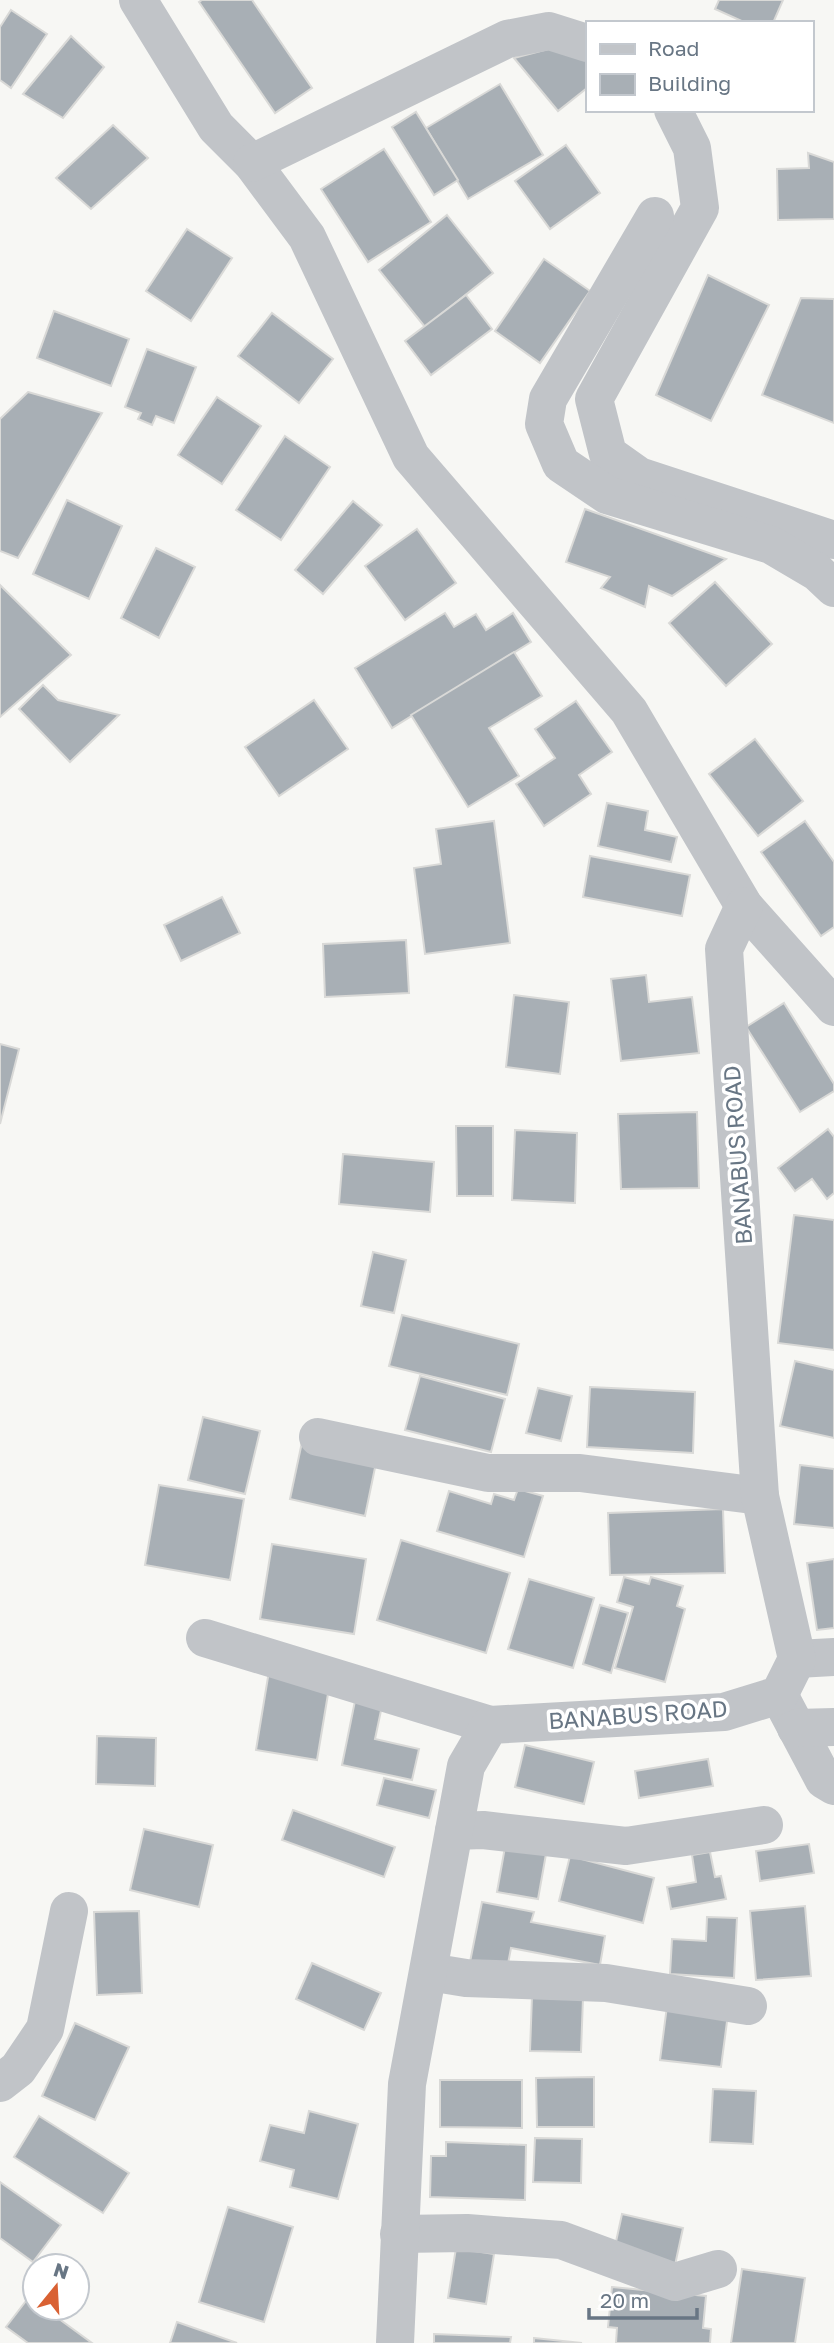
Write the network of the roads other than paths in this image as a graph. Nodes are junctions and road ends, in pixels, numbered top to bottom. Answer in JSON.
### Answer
{"nodes":[{"id":1,"x":138,"y":0,"type":"edge"},
{"id":2,"x":586,"y":43,"type":"edge"},
{"id":3,"x":674,"y":112,"type":"edge"},
{"id":4,"x":252,"y":163,"type":"junction"},
{"id":5,"x":655,"y":216,"type":"dead end"},
{"id":6,"x":834,"y":540,"type":"edge"},
{"id":7,"x":834,"y":589,"type":"edge"},
{"id":8,"x":744,"y":906,"type":"junction"},
{"id":9,"x":834,"y":1007,"type":"edge"},
{"id":10,"x":318,"y":1437,"type":"dead end"},
{"id":11,"x":760,"y":1496,"type":"junction"},
{"id":12,"x":205,"y":1638,"type":"dead end"},
{"id":13,"x":816,"y":1658,"type":"edge"},
{"id":14,"x":788,"y":1712,"type":"junction"},
{"id":15,"x":490,"y":1725,"type":"junction"},
{"id":16,"x":834,"y":1727,"type":"edge"},
{"id":17,"x":834,"y":1786,"type":"edge"},
{"id":18,"x":764,"y":1825,"type":"dead end"},
{"id":19,"x":453,"y":1830,"type":"junction"},
{"id":20,"x":69,"y":1911,"type":"dead end"},
{"id":21,"x":429,"y":1972,"type":"junction"},
{"id":22,"x":748,"y":2006,"type":"dead end"},
{"id":23,"x":0,"y":2083,"type":"edge"},
{"id":24,"x":400,"y":2234,"type":"junction"},
{"id":25,"x":718,"y":2269,"type":"dead end"},
{"id":26,"x":395,"y":2343,"type":"edge"}],
"edges":[{"from":1,"to":4,"type":"street"},
{"from":2,"to":4,"type":"street"},
{"from":3,"to":6,"type":"street"},
{"from":4,"to":8,"type":"street"},
{"from":5,"to":7,"type":"street"},
{"from":8,"to":9,"type":"street"},
{"from":8,"to":11,"type":"street","name":"BANABUS ROAD"},
{"from":10,"to":11,"type":"street"},
{"from":11,"to":13,"type":"street","name":"BANABUS ROAD"},
{"from":12,"to":15,"type":"street"},
{"from":13,"to":14,"type":"street","name":"BANABUS ROAD"},
{"from":14,"to":15,"type":"street","name":"BANABUS ROAD"},
{"from":14,"to":16,"type":"street"},
{"from":14,"to":17,"type":"street"},
{"from":15,"to":19,"type":"street"},
{"from":18,"to":19,"type":"street"},
{"from":19,"to":21,"type":"street"},
{"from":20,"to":23,"type":"street"},
{"from":21,"to":22,"type":"street"},
{"from":21,"to":24,"type":"street"},
{"from":24,"to":25,"type":"street"},
{"from":24,"to":26,"type":"street"}]}
